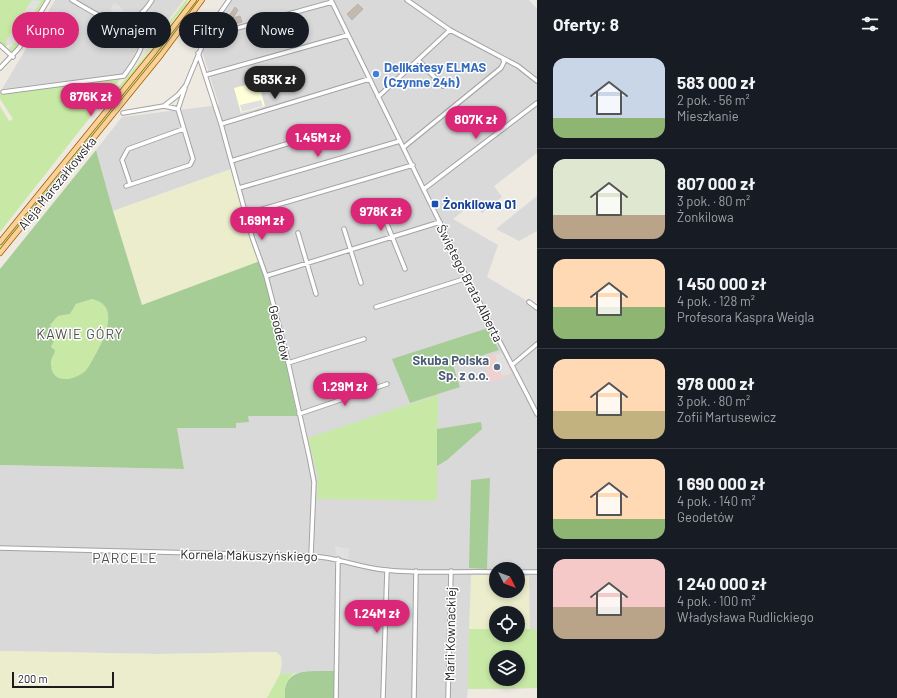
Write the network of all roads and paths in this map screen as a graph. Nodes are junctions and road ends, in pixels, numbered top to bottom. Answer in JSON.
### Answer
{"nodes":[{"id":1,"x":48,"y":0,"type":"edge"},
{"id":2,"x":72,"y":0,"type":"edge"},
{"id":3,"x":152,"y":0,"type":"edge"},
{"id":4,"x":194,"y":0,"type":"edge"},
{"id":5,"x":202,"y":0,"type":"edge"},
{"id":6,"x":229,"y":0,"type":"edge"},
{"id":7,"x":408,"y":0,"type":"edge"},
{"id":8,"x":332,"y":1,"type":"edge"},
{"id":9,"x":93,"y":12,"type":"edge"},
{"id":10,"x":145,"y":12,"type":"edge"},
{"id":11,"x":219,"y":12,"type":"edge"},
{"id":12,"x":238,"y":28,"type":"edge"},
{"id":13,"x":450,"y":30,"type":"junction"},
{"id":14,"x":348,"y":36,"type":"junction"},
{"id":15,"x":0,"y":45,"type":"edge"},
{"id":16,"x":141,"y":48,"type":"edge"},
{"id":17,"x":200,"y":48,"type":"edge"},
{"id":18,"x":198,"y":53,"type":"junction"},
{"id":19,"x":13,"y":57,"type":"junction"},
{"id":20,"x":503,"y":59,"type":"junction"},
{"id":21,"x":418,"y":60,"type":"junction"},
{"id":22,"x":0,"y":68,"type":"edge"},
{"id":23,"x":206,"y":75,"type":"junction"},
{"id":24,"x":369,"y":79,"type":"junction"},
{"id":25,"x":537,"y":81,"type":"edge"},
{"id":26,"x":186,"y":85,"type":"junction"},
{"id":27,"x":443,"y":86,"type":"dead end"},
{"id":28,"x":3,"y":92,"type":"dead end"},
{"id":29,"x":378,"y":96,"type":"junction"},
{"id":30,"x":537,"y":103,"type":"edge"},
{"id":31,"x":164,"y":106,"type":"junction"},
{"id":32,"x":178,"y":109,"type":"junction"},
{"id":33,"x":123,"y":113,"type":"dead end"},
{"id":34,"x":221,"y":124,"type":"junction"},
{"id":35,"x":183,"y":129,"type":"junction"},
{"id":36,"x":400,"y":141,"type":"junction"},
{"id":37,"x":293,"y":142,"type":"dead end"},
{"id":38,"x":404,"y":147,"type":"junction"},
{"id":39,"x":231,"y":161,"type":"junction"},
{"id":40,"x":413,"y":165,"type":"junction"},
{"id":41,"x":238,"y":188,"type":"junction"},
{"id":42,"x":424,"y":189,"type":"junction"},
{"id":43,"x":246,"y":214,"type":"junction"},
{"id":44,"x":385,"y":220,"type":"dead end"},
{"id":45,"x":440,"y":222,"type":"junction"},
{"id":46,"x":344,"y":229,"type":"dead end"},
{"id":47,"x":298,"y":233,"type":"dead end"},
{"id":48,"x":392,"y":239,"type":"junction"},
{"id":49,"x":0,"y":242,"type":"edge"},
{"id":50,"x":350,"y":251,"type":"junction"},
{"id":51,"x":0,"y":253,"type":"edge"},
{"id":52,"x":308,"y":263,"type":"junction"},
{"id":53,"x":405,"y":269,"type":"dead end"},
{"id":54,"x":266,"y":276,"type":"junction"},
{"id":55,"x":467,"y":278,"type":"junction"},
{"id":56,"x":360,"y":282,"type":"dead end"},
{"id":57,"x":316,"y":294,"type":"dead end"},
{"id":58,"x":529,"y":302,"type":"dead end"},
{"id":59,"x":376,"y":307,"type":"dead end"},
{"id":60,"x":537,"y":308,"type":"edge"},
{"id":61,"x":364,"y":339,"type":"dead end"},
{"id":62,"x":537,"y":344,"type":"edge"},
{"id":63,"x":288,"y":363,"type":"junction"},
{"id":64,"x":512,"y":365,"type":"junction"},
{"id":65,"x":387,"y":384,"type":"dead end"},
{"id":66,"x":299,"y":414,"type":"junction"},
{"id":67,"x":537,"y":414,"type":"edge"},
{"id":68,"x":0,"y":548,"type":"edge"},
{"id":69,"x":311,"y":556,"type":"junction"},
{"id":70,"x":338,"y":559,"type":"junction"},
{"id":71,"x":387,"y":570,"type":"junction"},
{"id":72,"x":416,"y":571,"type":"junction"},
{"id":73,"x":451,"y":571,"type":"junction"},
{"id":74,"x":489,"y":572,"type":"edge"},
{"id":75,"x":525,"y":572,"type":"edge"},
{"id":76,"x":537,"y":572,"type":"edge"},
{"id":77,"x":336,"y":698,"type":"edge"},
{"id":78,"x":383,"y":698,"type":"edge"},
{"id":79,"x":414,"y":698,"type":"edge"},
{"id":80,"x":448,"y":698,"type":"edge"}],
"edges":[{"from":1,"to":19,"type":"street"},
{"from":2,"to":9,"type":"street"},
{"from":3,"to":10,"type":"street"},
{"from":4,"to":49,"type":"main road","name":"Aleja Marszałkowska"},
{"from":5,"to":51,"type":"main road","name":"Aleja Marszałkowska"},
{"from":6,"to":11,"type":"street"},
{"from":7,"to":13,"type":"street"},
{"from":8,"to":12,"type":"street"},
{"from":8,"to":14,"type":"street","name":"Świętego Brata Alberta"},
{"from":13,"to":20,"type":"street"},
{"from":13,"to":21,"type":"street"},
{"from":14,"to":23,"type":"street"},
{"from":14,"to":24,"type":"street","name":"Świętego Brata Alberta"},
{"from":15,"to":19,"type":"street"},
{"from":16,"to":28,"type":"street"},
{"from":17,"to":18,"type":"street"},
{"from":18,"to":23,"type":"street","name":"Geodetów"},
{"from":18,"to":26,"type":"street"},
{"from":19,"to":22,"type":"street"},
{"from":20,"to":25,"type":"street"},
{"from":20,"to":38,"type":"street"},
{"from":21,"to":27,"type":"street"},
{"from":21,"to":29,"type":"street"},
{"from":23,"to":34,"type":"street","name":"Geodetów"},
{"from":24,"to":29,"type":"street","name":"Świętego Brata Alberta"},
{"from":24,"to":34,"type":"street"},
{"from":26,"to":31,"type":"street"},
{"from":26,"to":32,"type":"street"},
{"from":29,"to":36,"type":"street","name":"Świętego Brata Alberta"},
{"from":30,"to":42,"type":"street"},
{"from":31,"to":32,"type":"street"},
{"from":31,"to":33,"type":"street"},
{"from":32,"to":35,"type":"street"},
{"from":34,"to":39,"type":"street","name":"Geodetów"},
{"from":35,"to":35,"type":"street"},
{"from":36,"to":38,"type":"street","name":"Świętego Brata Alberta"},
{"from":36,"to":41,"type":"street"},
{"from":37,"to":39,"type":"street"},
{"from":38,"to":40,"type":"street","name":"Świętego Brata Alberta"},
{"from":39,"to":41,"type":"street","name":"Geodetów"},
{"from":40,"to":42,"type":"street","name":"Świętego Brata Alberta"},
{"from":40,"to":43,"type":"street"},
{"from":41,"to":43,"type":"street","name":"Geodetów"},
{"from":42,"to":45,"type":"street","name":"Świętego Brata Alberta"},
{"from":43,"to":54,"type":"street","name":"Geodetów"},
{"from":44,"to":48,"type":"street"},
{"from":45,"to":48,"type":"street"},
{"from":45,"to":55,"type":"street","name":"Świętego Brata Alberta"},
{"from":46,"to":50,"type":"street"},
{"from":47,"to":52,"type":"street"},
{"from":48,"to":50,"type":"street"},
{"from":48,"to":53,"type":"street"},
{"from":50,"to":52,"type":"street"},
{"from":50,"to":56,"type":"street"},
{"from":52,"to":54,"type":"street"},
{"from":52,"to":57,"type":"street"},
{"from":54,"to":63,"type":"street","name":"Geodetów"},
{"from":55,"to":59,"type":"street"},
{"from":55,"to":64,"type":"street","name":"Świętego Brata Alberta"},
{"from":58,"to":60,"type":"street"},
{"from":61,"to":63,"type":"street"},
{"from":62,"to":64,"type":"street"},
{"from":63,"to":66,"type":"street","name":"Geodetów"},
{"from":64,"to":67,"type":"street","name":"Świętego Brata Alberta"},
{"from":65,"to":66,"type":"street"},
{"from":66,"to":69,"type":"street","name":"Geodetów"},
{"from":68,"to":69,"type":"street","name":"Kornela Makuszyńskiego"},
{"from":69,"to":70,"type":"street","name":"Kornela Makuszyńskiego"},
{"from":70,"to":71,"type":"street","name":"Kornela Makuszyńskiego"},
{"from":70,"to":77,"type":"street"},
{"from":71,"to":72,"type":"street","name":"Kornela Makuszyńskiego"},
{"from":71,"to":78,"type":"street"},
{"from":72,"to":73,"type":"street","name":"Kornela Makuszyńskiego"},
{"from":72,"to":79,"type":"street"},
{"from":73,"to":74,"type":"street","name":"Kornela Makuszyńskiego"},
{"from":73,"to":80,"type":"street","name":"Marii Kownackiej"},
{"from":75,"to":76,"type":"street"}]}
